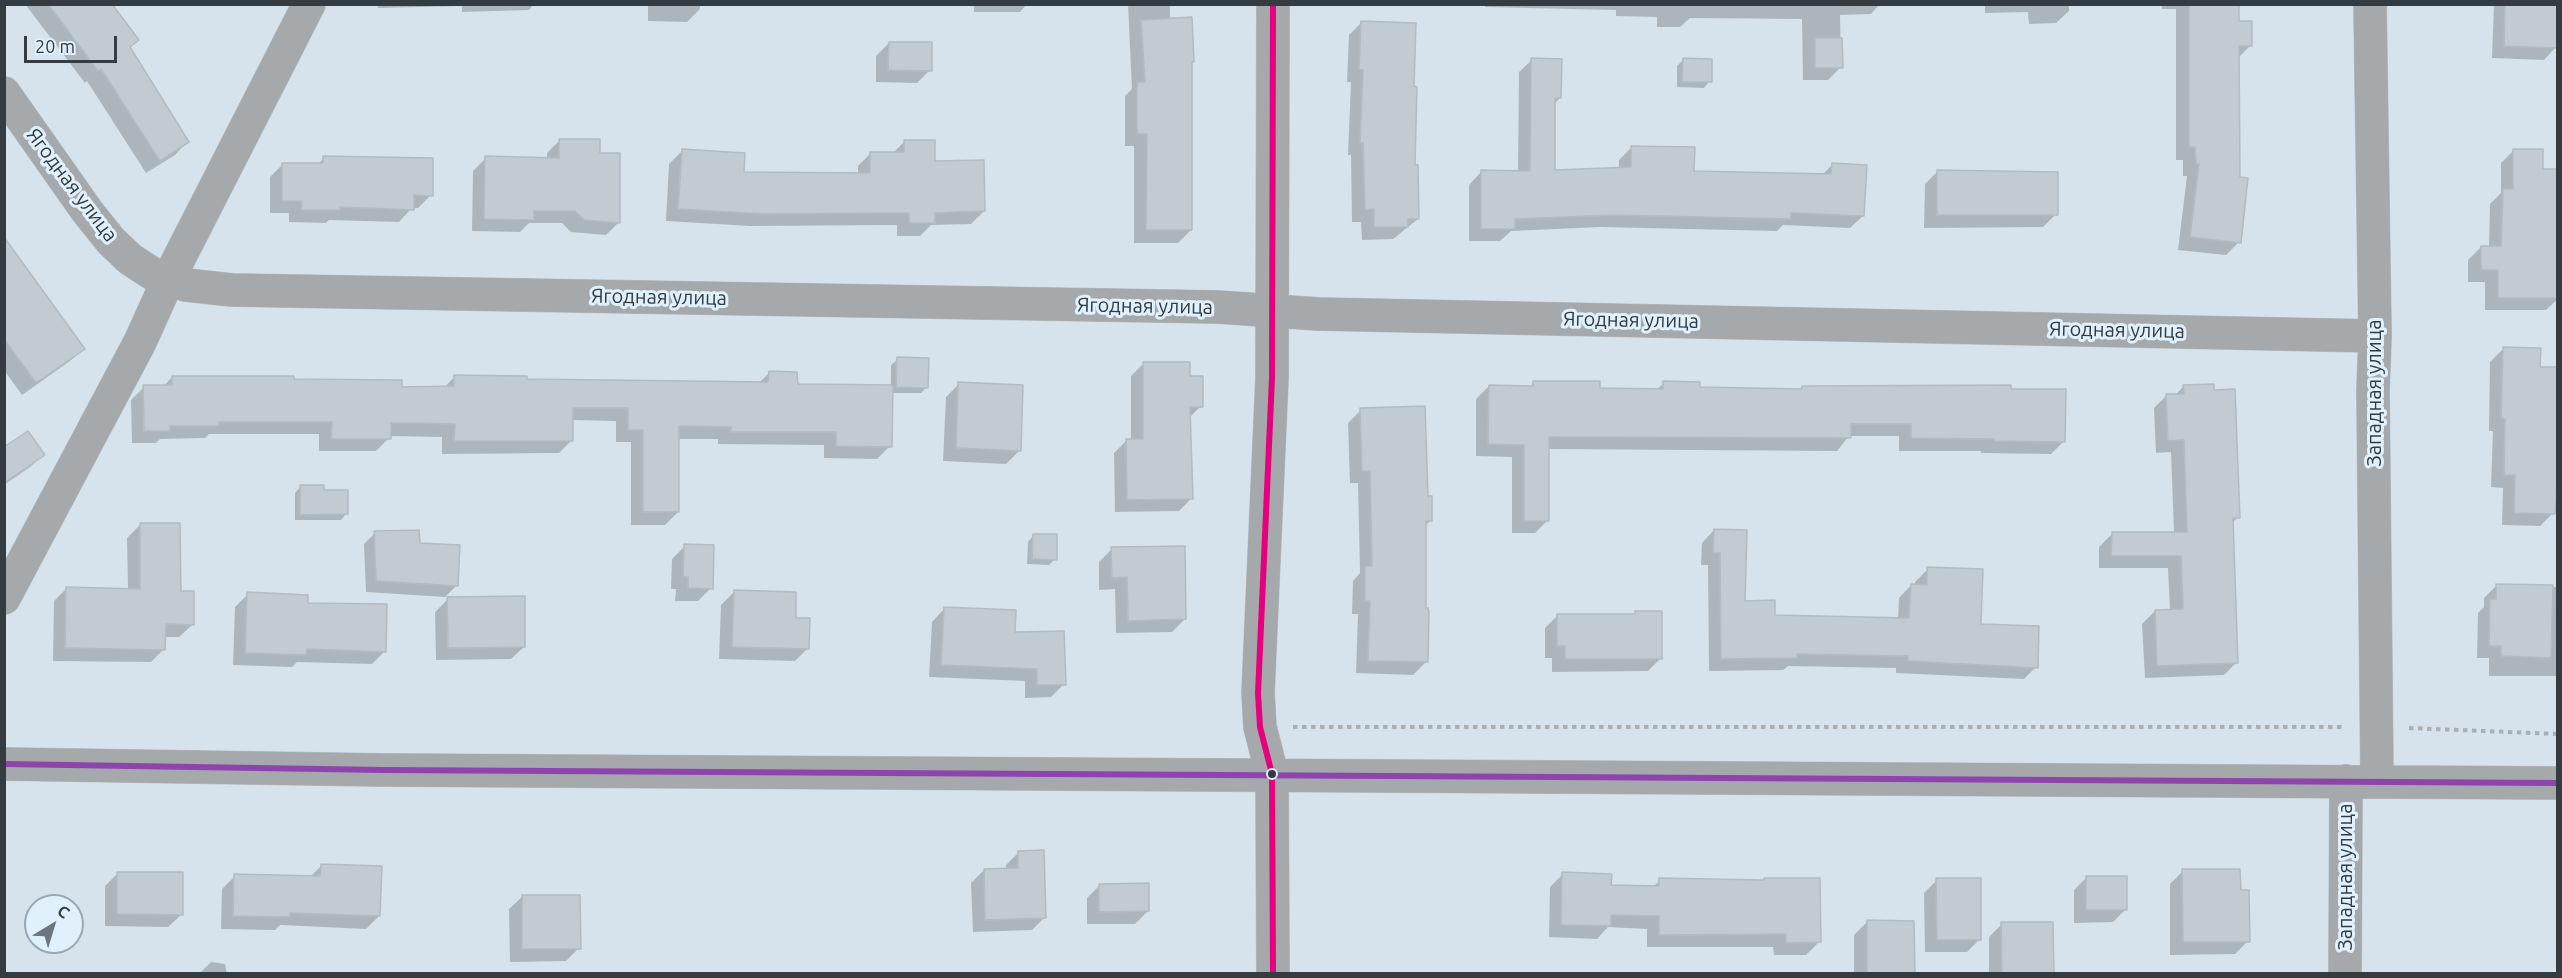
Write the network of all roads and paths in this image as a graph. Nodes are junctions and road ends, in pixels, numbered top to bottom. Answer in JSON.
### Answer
{"nodes":[{"id":1,"x":309,"y":4,"type":"edge"},
{"id":2,"x":1273,"y":4,"type":"edge"},
{"id":3,"x":2370,"y":4,"type":"edge"},
{"id":4,"x":4,"y":93,"type":"edge"},
{"id":5,"x":168,"y":280,"type":"junction"},
{"id":6,"x":1273,"y":310,"type":"junction"},
{"id":7,"x":2375,"y":336,"type":"junction"},
{"id":8,"x":4,"y":598,"type":"edge"},
{"id":9,"x":1260,"y":727,"type":"junction"},
{"id":10,"x":2375,"y":727,"type":"junction"},
{"id":11,"x":2558,"y":734,"type":"edge"},
{"id":12,"x":4,"y":764,"type":"edge"},
{"id":13,"x":1272,"y":774,"type":"junction"},
{"id":14,"x":2361,"y":782,"type":"junction"},
{"id":15,"x":2558,"y":783,"type":"edge"},
{"id":16,"x":1273,"y":974,"type":"edge"},
{"id":17,"x":2345,"y":974,"type":"edge"}],
"edges":[{"from":1,"to":5,"type":"street"},
{"from":2,"to":6,"type":"street"},
{"from":3,"to":7,"type":"street","name":"Западная улица"},
{"from":4,"to":5,"type":"street","name":"Ягодная улица"},
{"from":5,"to":6,"type":"street","name":"Ягодная улица"},
{"from":5,"to":8,"type":"street"},
{"from":6,"to":7,"type":"street","name":"Ягодная улица"},
{"from":6,"to":9,"type":"street"},
{"from":7,"to":10,"type":"street","name":"Западная улица"},
{"from":9,"to":10,"type":"path"},
{"from":9,"to":13,"type":"street"},
{"from":10,"to":11,"type":"path"},
{"from":10,"to":14,"type":"street","name":"Западная улица"},
{"from":12,"to":13,"type":"street"},
{"from":13,"to":14,"type":"street"},
{"from":13,"to":16,"type":"street"},
{"from":14,"to":15,"type":"street"},
{"from":14,"to":17,"type":"street","name":"Западная улица"}]}
